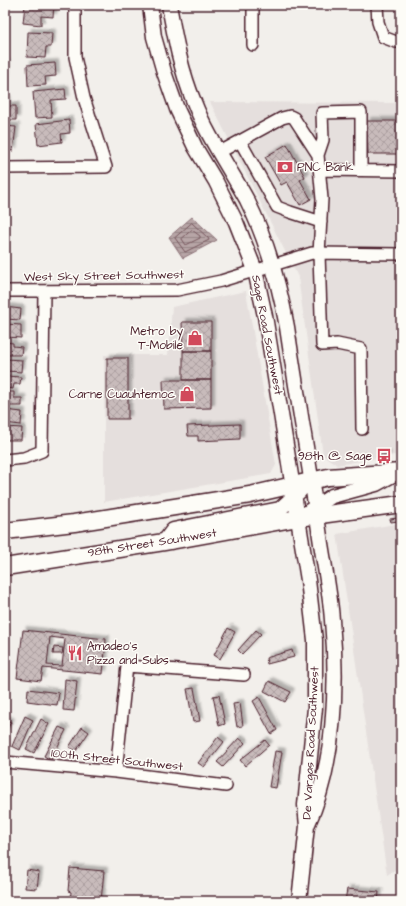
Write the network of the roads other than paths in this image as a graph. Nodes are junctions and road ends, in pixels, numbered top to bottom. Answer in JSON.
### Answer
{"nodes":[{"id":1,"x":75,"y":5,"type":"edge"},
{"id":2,"x":150,"y":5,"type":"edge"},
{"id":3,"x":169,"y":5,"type":"edge"},
{"id":4,"x":253,"y":5,"type":"edge"},
{"id":5,"x":377,"y":5,"type":"edge"},
{"id":6,"x":401,"y":42,"type":"edge"},
{"id":7,"x":253,"y":45,"type":"dead end"},
{"id":8,"x":240,"y":141,"type":"junction"},
{"id":9,"x":220,"y":152,"type":"junction"},
{"id":10,"x":318,"y":155,"type":"junction"},
{"id":11,"x":5,"y":168,"type":"edge"},
{"id":12,"x":320,"y":170,"type":"junction"},
{"id":13,"x":361,"y":170,"type":"junction"},
{"id":14,"x":401,"y":170,"type":"edge"},
{"id":15,"x":321,"y":222,"type":"junction"},
{"id":16,"x":319,"y":254,"type":"junction"},
{"id":17,"x":401,"y":254,"type":"edge"},
{"id":18,"x":273,"y":264,"type":"junction"},
{"id":19,"x":255,"y":270,"type":"junction"},
{"id":20,"x":5,"y":291,"type":"edge"},
{"id":21,"x":44,"y":291,"type":"junction"},
{"id":22,"x":362,"y":429,"type":"dead end"},
{"id":23,"x":5,"y":460,"type":"edge"},
{"id":24,"x":398,"y":472,"type":"edge"},
{"id":25,"x":312,"y":481,"type":"junction"},
{"id":26,"x":293,"y":490,"type":"junction"},
{"id":27,"x":401,"y":504,"type":"edge"},
{"id":28,"x":316,"y":511,"type":"junction"},
{"id":29,"x":298,"y":518,"type":"junction"},
{"id":30,"x":5,"y":531,"type":"edge"},
{"id":31,"x":164,"y":542,"type":"junction"},
{"id":32,"x":5,"y":567,"type":"edge"},
{"id":33,"x":244,"y":674,"type":"dead end"},
{"id":34,"x":5,"y":762,"type":"edge"},
{"id":35,"x":116,"y":772,"type":"junction"},
{"id":36,"x":226,"y":786,"type":"dead end"},
{"id":37,"x":307,"y":826,"type":"junction"},
{"id":38,"x":299,"y":901,"type":"edge"}],
"edges":[{"from":1,"to":11,"type":"street"},
{"from":2,"to":19,"type":"street","name":"Sage Road Southwest"},
{"from":3,"to":9,"type":"street","name":"Sage Road Southwest"},
{"from":4,"to":7,"type":"street"},
{"from":5,"to":6,"type":"street"},
{"from":8,"to":9,"type":"street"},
{"from":8,"to":10,"type":"street"},
{"from":8,"to":15,"type":"street"},
{"from":9,"to":18,"type":"street","name":"Sage Road Southwest"},
{"from":10,"to":12,"type":"street"},
{"from":10,"to":13,"type":"street"},
{"from":12,"to":13,"type":"street"},
{"from":12,"to":15,"type":"street"},
{"from":13,"to":14,"type":"street"},
{"from":15,"to":16,"type":"street"},
{"from":16,"to":17,"type":"street","name":"West Sky Street Southwest"},
{"from":16,"to":18,"type":"street","name":"West Sky Street Southwest"},
{"from":16,"to":22,"type":"street"},
{"from":18,"to":19,"type":"street","name":"West Sky Street Southwest"},
{"from":18,"to":25,"type":"street","name":"Sage Road Southwest"},
{"from":19,"to":21,"type":"street","name":"West Sky Street Southwest"},
{"from":19,"to":26,"type":"street","name":"Sage Road Southwest"},
{"from":20,"to":21,"type":"street","name":"West Sky Street Southwest"},
{"from":21,"to":23,"type":"street"},
{"from":24,"to":25,"type":"main road"},
{"from":24,"to":28,"type":"street"},
{"from":25,"to":26,"type":"main road"},
{"from":25,"to":28,"type":"street","name":"Sage Road Southwest"},
{"from":26,"to":29,"type":"street","name":"Sage Road Southwest"},
{"from":26,"to":30,"type":"main road"},
{"from":26,"to":31,"type":"street"},
{"from":27,"to":28,"type":"main road","name":"98th Street Southwest"},
{"from":28,"to":29,"type":"main road","name":"98th Street Southwest"},
{"from":28,"to":37,"type":"street","name":"De Vargas Road Southwest"},
{"from":29,"to":31,"type":"main road","name":"98th Street Southwest"},
{"from":29,"to":37,"type":"street","name":"De Vargas Road Southwest"},
{"from":31,"to":32,"type":"main road","name":"98th Street Southwest"},
{"from":33,"to":35,"type":"street"},
{"from":34,"to":35,"type":"street","name":"100th Street Southwest"},
{"from":35,"to":36,"type":"street","name":"100th Street Southwest"},
{"from":37,"to":38,"type":"street","name":"De Vargas Road Southwest"}]}
